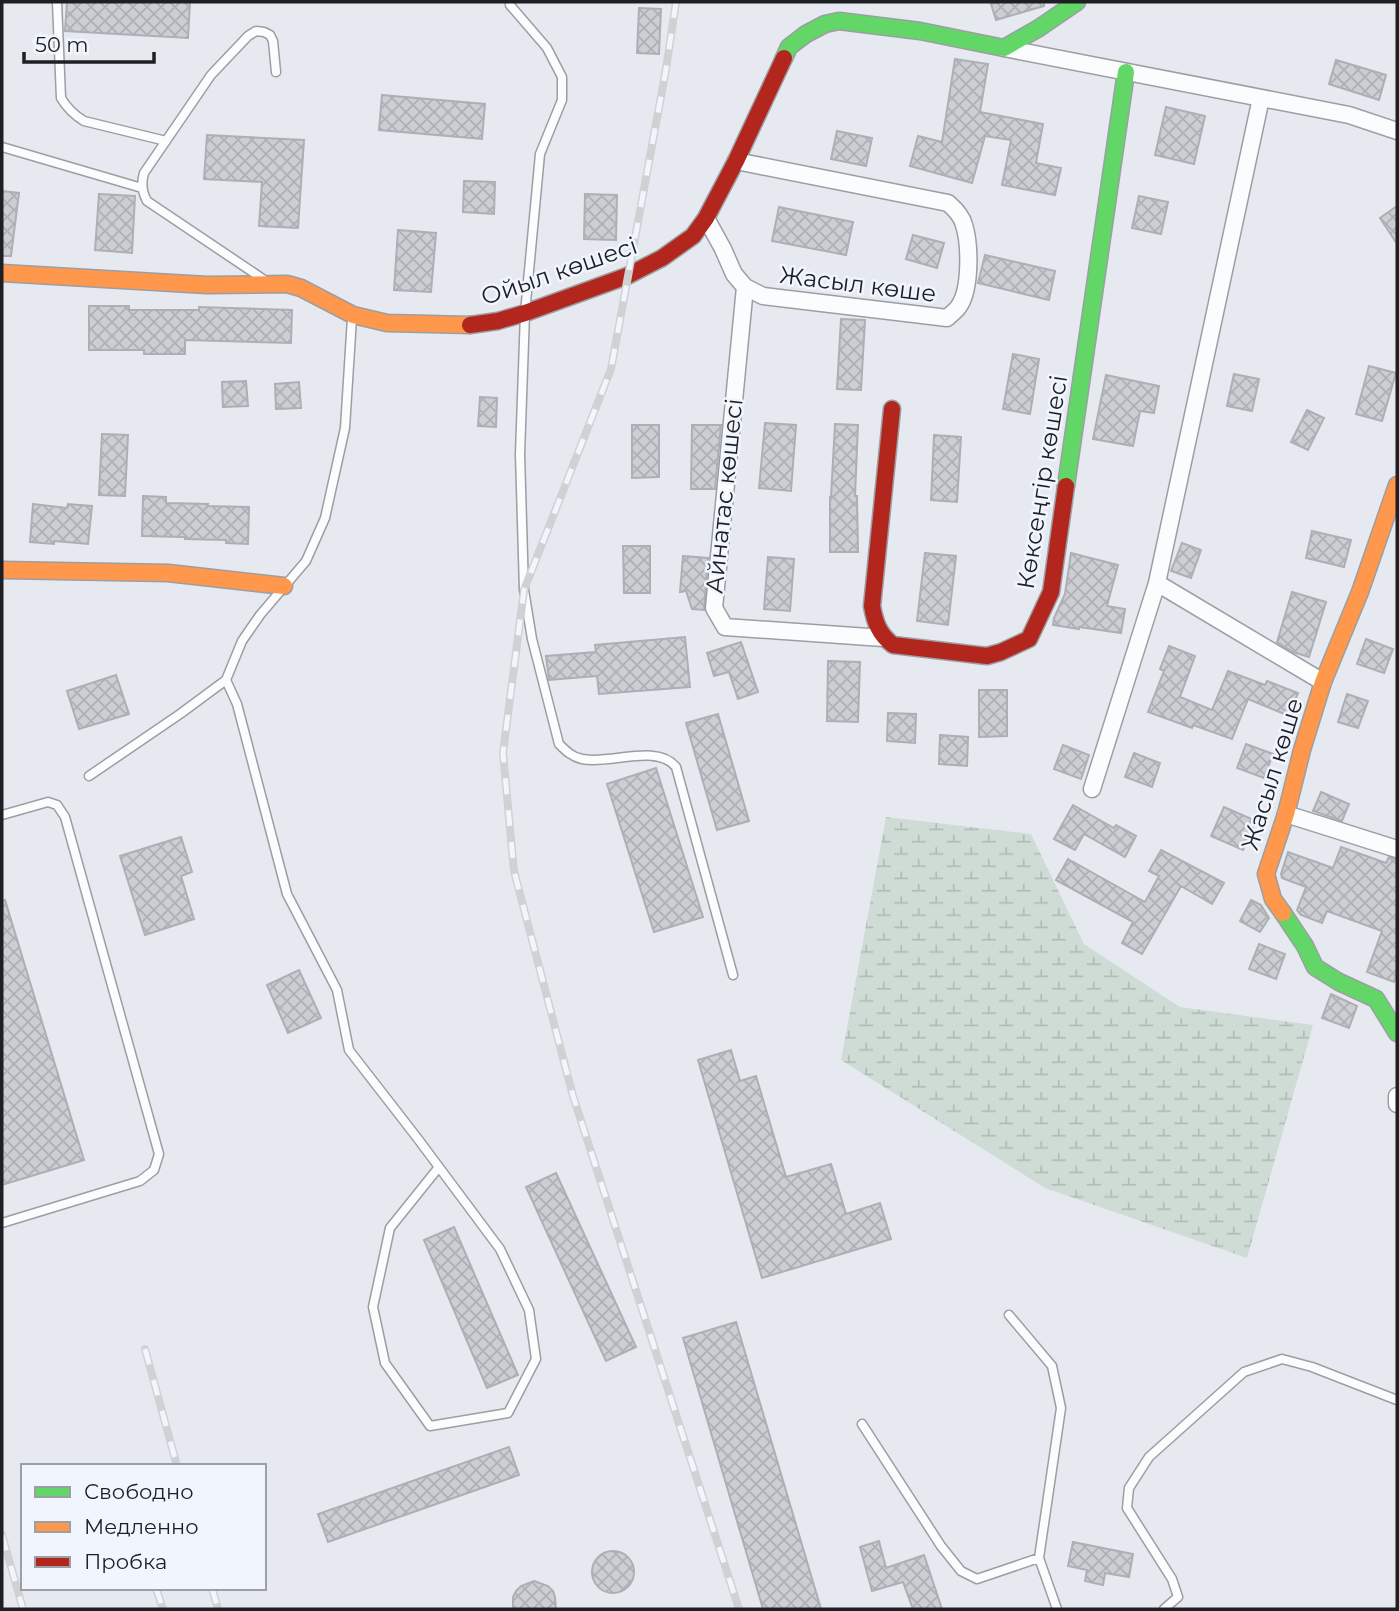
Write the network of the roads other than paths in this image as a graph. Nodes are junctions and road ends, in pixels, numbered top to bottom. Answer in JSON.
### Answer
{"nodes":[{"id":1,"x":57,"y":2,"type":"edge"},
{"id":2,"x":1077,"y":2,"type":"edge"},
{"id":3,"x":510,"y":5,"type":"dead end"},
{"id":4,"x":1004,"y":48,"type":"junction"},
{"id":5,"x":276,"y":72,"type":"dead end"},
{"id":6,"x":1126,"y":72,"type":"junction"},
{"id":7,"x":1261,"y":98,"type":"junction"},
{"id":8,"x":1397,"y":131,"type":"edge"},
{"id":9,"x":166,"y":141,"type":"junction"},
{"id":10,"x":2,"y":147,"type":"edge"},
{"id":11,"x":736,"y":161,"type":"junction"},
{"id":12,"x":142,"y":188,"type":"junction"},
{"id":13,"x":706,"y":218,"type":"junction"},
{"id":14,"x":2,"y":273,"type":"edge"},
{"id":15,"x":272,"y":284,"type":"junction"},
{"id":16,"x":745,"y":288,"type":"junction"},
{"id":17,"x":525,"y":313,"type":"junction"},
{"id":18,"x":353,"y":314,"type":"junction"},
{"id":19,"x":892,"y":409,"type":"dead end"},
{"id":20,"x":1397,"y":485,"type":"edge"},
{"id":21,"x":2,"y":570,"type":"edge"},
{"id":22,"x":1157,"y":583,"type":"junction"},
{"id":23,"x":284,"y":586,"type":"junction"},
{"id":24,"x":884,"y":639,"type":"junction"},
{"id":25,"x":226,"y":680,"type":"junction"},
{"id":26,"x":1323,"y":682,"type":"junction"},
{"id":27,"x":89,"y":776,"type":"dead end"},
{"id":28,"x":1093,"y":789,"type":"dead end"},
{"id":29,"x":1286,"y":814,"type":"junction"},
{"id":30,"x":2,"y":815,"type":"edge"},
{"id":31,"x":1397,"y":849,"type":"edge"},
{"id":32,"x":733,"y":975,"type":"dead end"},
{"id":33,"x":1397,"y":1033,"type":"edge"},
{"id":34,"x":1397,"y":1096,"type":"edge"},
{"id":35,"x":1397,"y":1104,"type":"edge"},
{"id":36,"x":439,"y":1167,"type":"junction"},
{"id":37,"x":2,"y":1223,"type":"edge"},
{"id":38,"x":1009,"y":1315,"type":"dead end"},
{"id":39,"x":1397,"y":1400,"type":"edge"},
{"id":40,"x":862,"y":1424,"type":"dead end"},
{"id":41,"x":1039,"y":1558,"type":"junction"},
{"id":42,"x":1057,"y":1609,"type":"edge"},
{"id":43,"x":1164,"y":1609,"type":"edge"}],
"edges":[{"from":1,"to":9,"type":"lane"},
{"from":2,"to":4,"type":"street"},
{"from":3,"to":17,"type":"lane"},
{"from":4,"to":6,"type":"street"},
{"from":4,"to":11,"type":"street","name":"Ойыл көшесі"},
{"from":5,"to":9,"type":"lane"},
{"from":6,"to":7,"type":"street"},
{"from":6,"to":24,"type":"street","name":"Көксеңгір көшесі"},
{"from":7,"to":8,"type":"street"},
{"from":7,"to":22,"type":"street"},
{"from":9,"to":12,"type":"lane"},
{"from":10,"to":12,"type":"lane"},
{"from":11,"to":13,"type":"street","name":"Ойыл көшесі"},
{"from":11,"to":16,"type":"street","name":"Жасыл көше"},
{"from":12,"to":15,"type":"lane"},
{"from":13,"to":16,"type":"street","name":"Жасыл көше"},
{"from":13,"to":17,"type":"street","name":"Ойыл көшесі"},
{"from":14,"to":15,"type":"street","name":"Ойыл көшесі"},
{"from":15,"to":18,"type":"street","name":"Ойыл көшесі"},
{"from":16,"to":24,"type":"street","name":"Айнатас көшесі"},
{"from":17,"to":18,"type":"street","name":"Ойыл көшесі"},
{"from":17,"to":32,"type":"lane"},
{"from":18,"to":23,"type":"lane"},
{"from":19,"to":24,"type":"street"},
{"from":20,"to":26,"type":"street","name":"Жасыл көше"},
{"from":21,"to":23,"type":"street"},
{"from":22,"to":26,"type":"street"},
{"from":22,"to":28,"type":"street"},
{"from":23,"to":25,"type":"lane"},
{"from":25,"to":27,"type":"lane"},
{"from":25,"to":36,"type":"lane"},
{"from":26,"to":29,"type":"street","name":"Жасыл көше"},
{"from":29,"to":31,"type":"street"},
{"from":29,"to":33,"type":"street","name":"Жасыл көше"},
{"from":30,"to":37,"type":"lane"},
{"from":34,"to":35,"type":"street"},
{"from":36,"to":36,"type":"lane"},
{"from":38,"to":41,"type":"lane"},
{"from":39,"to":43,"type":"lane"},
{"from":40,"to":41,"type":"lane"},
{"from":41,"to":42,"type":"lane"}]}
